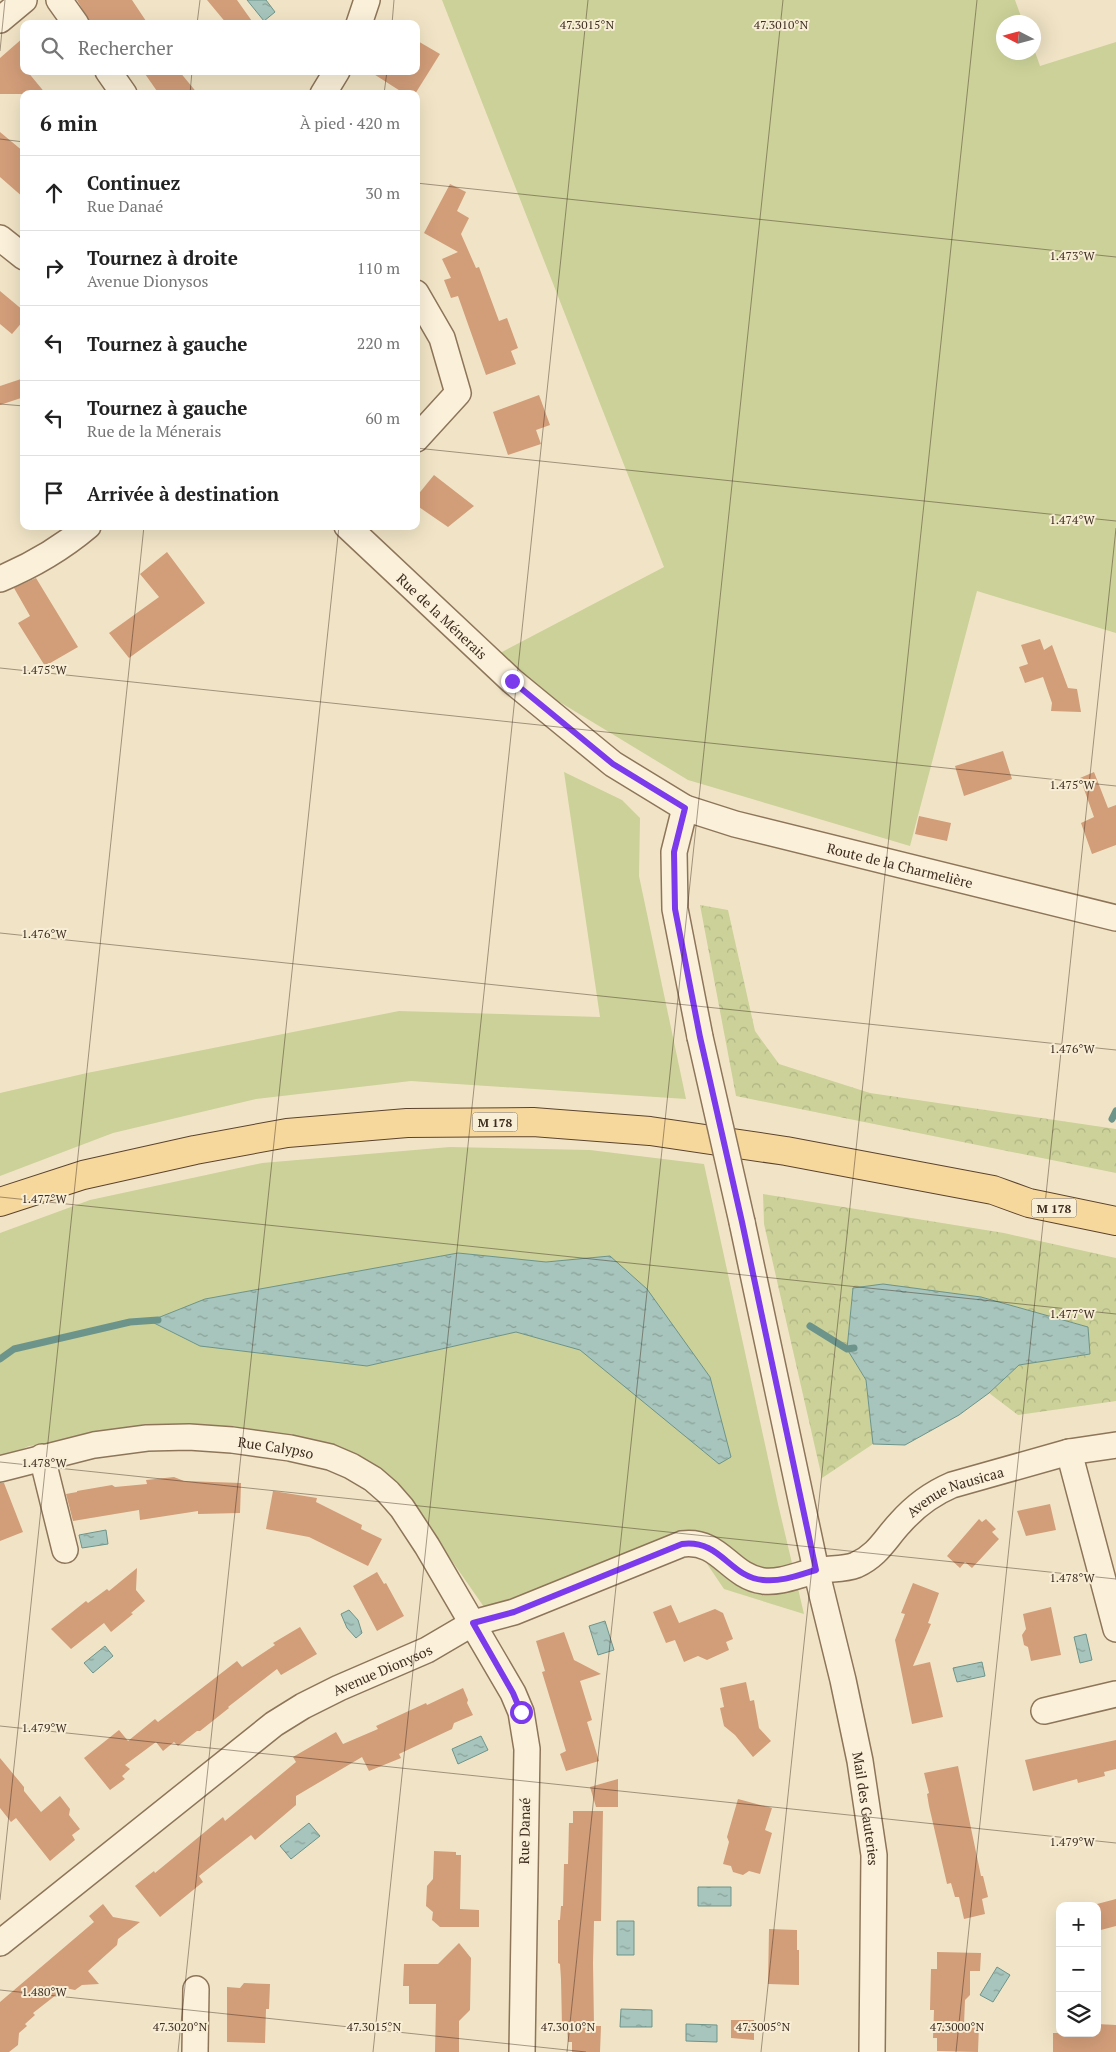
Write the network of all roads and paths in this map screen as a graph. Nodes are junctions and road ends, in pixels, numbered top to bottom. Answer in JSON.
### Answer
{"nodes":[{"id":1,"x":24,"y":0,"type":"edge"},
{"id":2,"x":60,"y":0,"type":"edge"},
{"id":3,"x":367,"y":0,"type":"edge"},
{"id":4,"x":0,"y":20,"type":"edge"},
{"id":5,"x":73,"y":20,"type":"edge"},
{"id":6,"x":360,"y":20,"type":"edge"},
{"id":7,"x":111,"y":75,"type":"edge"},
{"id":8,"x":335,"y":75,"type":"edge"},
{"id":9,"x":121,"y":90,"type":"edge"},
{"id":10,"x":325,"y":90,"type":"edge"},
{"id":11,"x":0,"y":238,"type":"edge"},
{"id":12,"x":20,"y":254,"type":"edge"},
{"id":13,"x":420,"y":300,"type":"edge"},
{"id":14,"x":420,"y":435,"type":"edge"},
{"id":15,"x":83,"y":530,"type":"edge"},
{"id":16,"x":351,"y":530,"type":"edge"},
{"id":17,"x":0,"y":579,"type":"edge"},
{"id":18,"x":685,"y":808,"type":"junction"},
{"id":19,"x":1116,"y":918,"type":"edge"},
{"id":20,"x":993,"y":1190,"type":"junction"},
{"id":21,"x":0,"y":1202,"type":"edge"},
{"id":22,"x":1116,"y":1204,"type":"edge"},
{"id":23,"x":1116,"y":1221,"type":"edge"},
{"id":24,"x":1116,"y":1445,"type":"edge"},
{"id":25,"x":1070,"y":1452,"type":"junction"},
{"id":26,"x":42,"y":1457,"type":"junction"},
{"id":27,"x":0,"y":1469,"type":"edge"},
{"id":28,"x":65,"y":1550,"type":"dead end"},
{"id":29,"x":816,"y":1570,"type":"junction"},
{"id":30,"x":473,"y":1623,"type":"junction"},
{"id":31,"x":1116,"y":1629,"type":"edge"},
{"id":32,"x":1116,"y":1694,"type":"edge"},
{"id":33,"x":1044,"y":1712,"type":"dead end"},
{"id":34,"x":0,"y":1943,"type":"edge"},
{"id":35,"x":196,"y":1988,"type":"dead end"},
{"id":36,"x":195,"y":2052,"type":"edge"},
{"id":37,"x":522,"y":2052,"type":"edge"},
{"id":38,"x":872,"y":2052,"type":"edge"}],
"edges":[{"from":1,"to":4,"type":"street"},
{"from":2,"to":5,"type":"street"},
{"from":3,"to":6,"type":"street"},
{"from":7,"to":9,"type":"street"},
{"from":8,"to":10,"type":"street"},
{"from":11,"to":12,"type":"street"},
{"from":13,"to":14,"type":"street"},
{"from":15,"to":17,"type":"street"},
{"from":16,"to":18,"type":"street","name":"Rue de la Ménerais"},
{"from":18,"to":19,"type":"street","name":"Route de la Charmelière"},
{"from":18,"to":29,"type":"street","name":"Mail des Gauteries","bridge":true},
{"from":20,"to":21,"type":"main road","number":"M 178"},
{"from":20,"to":22,"type":"main road","number":"M 178"},
{"from":20,"to":23,"type":"main road","number":"M 178"},
{"from":24,"to":25,"type":"street","name":"Avenue Nausicaa"},
{"from":25,"to":29,"type":"street","name":"Avenue Nausicaa"},
{"from":25,"to":31,"type":"street"},
{"from":26,"to":27,"type":"street","name":"Rue Calypso"},
{"from":26,"to":28,"type":"street"},
{"from":26,"to":30,"type":"street","name":"Rue Calypso"},
{"from":29,"to":30,"type":"street","name":"Avenue Dionysos"},
{"from":29,"to":38,"type":"street","name":"Mail des Gauteries"},
{"from":30,"to":34,"type":"street","name":"Avenue Dionysos"},
{"from":30,"to":37,"type":"street","name":"Rue Danaé"},
{"from":32,"to":33,"type":"street"},
{"from":35,"to":36,"type":"street"}]}
